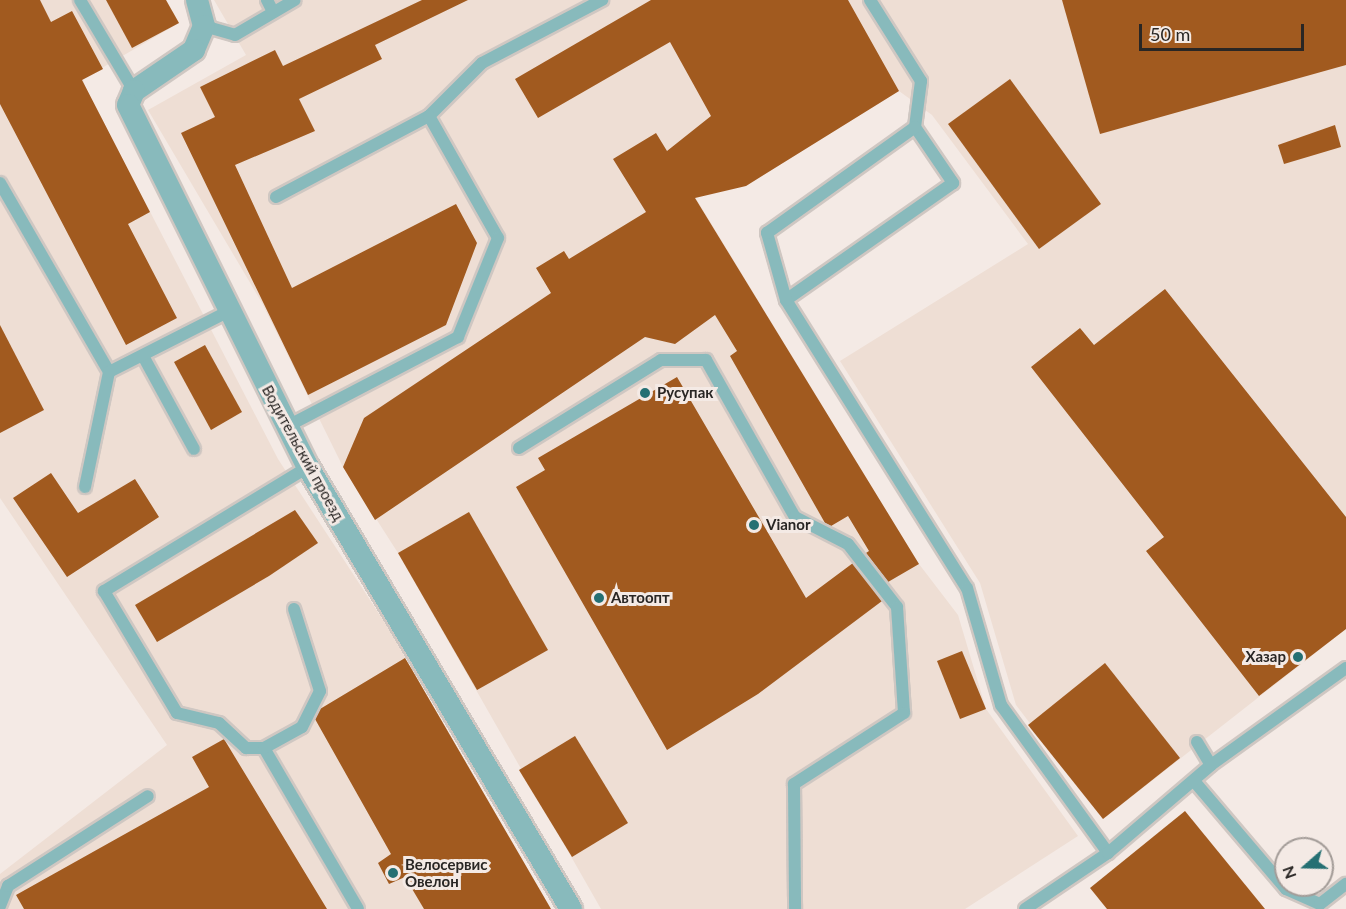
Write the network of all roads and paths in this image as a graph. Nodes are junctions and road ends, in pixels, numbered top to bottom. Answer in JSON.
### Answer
{"nodes":[{"id":1,"x":80,"y":0,"type":"edge"},
{"id":2,"x":197,"y":0,"type":"edge"},
{"id":3,"x":267,"y":0,"type":"edge"},
{"id":4,"x":295,"y":0,"type":"edge"},
{"id":5,"x":602,"y":0,"type":"edge"},
{"id":6,"x":870,"y":0,"type":"edge"},
{"id":7,"x":273,"y":12,"type":"junction"},
{"id":8,"x":204,"y":26,"type":"junction"},
{"id":9,"x":134,"y":91,"type":"junction"},
{"id":10,"x":429,"y":116,"type":"junction"},
{"id":11,"x":915,"y":127,"type":"junction"},
{"id":12,"x":0,"y":183,"type":"edge"},
{"id":13,"x":276,"y":196,"type":"dead end"},
{"id":14,"x":786,"y":300,"type":"junction"},
{"id":15,"x":229,"y":311,"type":"junction"},
{"id":16,"x":143,"y":356,"type":"junction"},
{"id":17,"x":109,"y":372,"type":"junction"},
{"id":18,"x":286,"y":427,"type":"junction"},
{"id":19,"x":519,"y":448,"type":"dead end"},
{"id":20,"x":194,"y":449,"type":"dead end"},
{"id":21,"x":308,"y":467,"type":"junction"},
{"id":22,"x":85,"y":487,"type":"dead end"},
{"id":23,"x":294,"y":609,"type":"dead end"},
{"id":24,"x":1346,"y":668,"type":"edge"},
{"id":25,"x":1197,"y":742,"type":"dead end"},
{"id":26,"x":264,"y":748,"type":"junction"},
{"id":27,"x":1211,"y":765,"type":"junction"},
{"id":28,"x":1194,"y":781,"type":"junction"},
{"id":29,"x":148,"y":796,"type":"dead end"},
{"id":30,"x":1108,"y":854,"type":"junction"},
{"id":31,"x":1346,"y":884,"type":"edge"},
{"id":32,"x":0,"y":906,"type":"edge"},
{"id":33,"x":358,"y":909,"type":"edge"},
{"id":34,"x":571,"y":909,"type":"edge"},
{"id":35,"x":795,"y":909,"type":"edge"},
{"id":36,"x":1025,"y":909,"type":"edge"}],
"edges":[{"from":1,"to":9,"type":"lane"},
{"from":2,"to":8,"type":"street"},
{"from":3,"to":7,"type":"lane"},
{"from":4,"to":7,"type":"lane"},
{"from":5,"to":10,"type":"lane"},
{"from":6,"to":11,"type":"lane"},
{"from":7,"to":8,"type":"lane"},
{"from":8,"to":9,"type":"street"},
{"from":9,"to":15,"type":"street","name":"Водительский проезд"},
{"from":10,"to":13,"type":"lane"},
{"from":10,"to":18,"type":"lane"},
{"from":11,"to":14,"type":"lane"},
{"from":11,"to":14,"type":"lane"},
{"from":12,"to":17,"type":"lane"},
{"from":14,"to":30,"type":"lane"},
{"from":15,"to":16,"type":"lane"},
{"from":15,"to":18,"type":"street","name":"Водительский проезд"},
{"from":16,"to":17,"type":"lane"},
{"from":16,"to":20,"type":"lane"},
{"from":17,"to":22,"type":"lane"},
{"from":18,"to":21,"type":"street","name":"Водительский проезд"},
{"from":19,"to":35,"type":"lane"},
{"from":21,"to":26,"type":"lane"},
{"from":21,"to":34,"type":"street","name":"Водительский проезд"},
{"from":23,"to":26,"type":"lane"},
{"from":24,"to":27,"type":"lane"},
{"from":25,"to":27,"type":"lane"},
{"from":26,"to":33,"type":"lane"},
{"from":27,"to":28,"type":"lane"},
{"from":28,"to":30,"type":"lane"},
{"from":28,"to":31,"type":"lane"},
{"from":29,"to":32,"type":"lane"},
{"from":30,"to":36,"type":"lane"}]}
